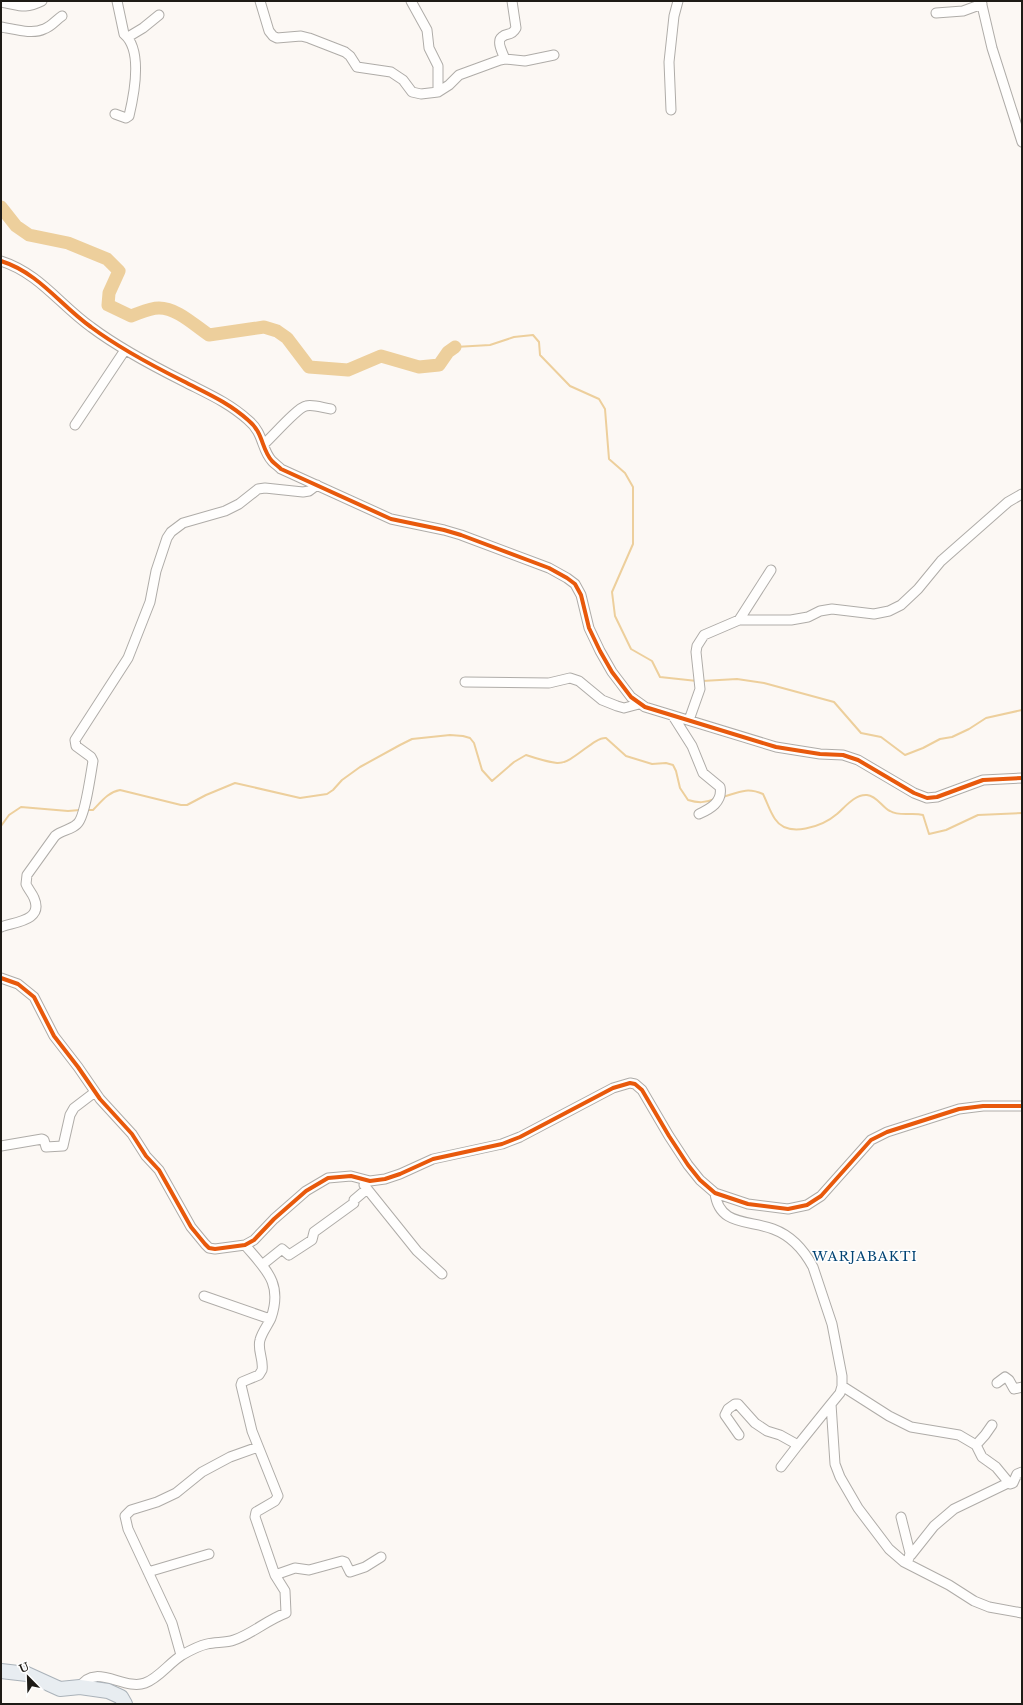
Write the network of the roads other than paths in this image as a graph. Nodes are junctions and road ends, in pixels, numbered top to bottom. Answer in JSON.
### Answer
{"nodes":[{"id":1,"x":42,"y":1,"type":"edge"},
{"id":2,"x":117,"y":1,"type":"edge"},
{"id":3,"x":260,"y":1,"type":"edge"},
{"id":4,"x":411,"y":1,"type":"edge"},
{"id":5,"x":512,"y":1,"type":"edge"},
{"id":6,"x":678,"y":1,"type":"edge"},
{"id":7,"x":1,"y":2,"type":"edge"},
{"id":8,"x":981,"y":3,"type":"edge"},
{"id":9,"x":936,"y":13,"type":"dead end"},
{"id":10,"x":159,"y":15,"type":"dead end"},
{"id":11,"x":62,"y":16,"type":"dead end"},
{"id":12,"x":1,"y":27,"type":"edge"},
{"id":13,"x":128,"y":37,"type":"junction"},
{"id":14,"x":554,"y":55,"type":"dead end"},
{"id":15,"x":505,"y":59,"type":"junction"},
{"id":16,"x":438,"y":92,"type":"junction"},
{"id":17,"x":671,"y":110,"type":"dead end"},
{"id":18,"x":115,"y":114,"type":"dead end"},
{"id":19,"x":1022,"y":142,"type":"edge"},
{"id":20,"x":1,"y":261,"type":"edge"},
{"id":21,"x":125,"y":350,"type":"junction"},
{"id":22,"x":331,"y":409,"type":"dead end"},
{"id":23,"x":75,"y":425,"type":"dead end"},
{"id":24,"x":264,"y":444,"type":"junction"},
{"id":25,"x":317,"y":485,"type":"junction"},
{"id":26,"x":1022,"y":494,"type":"edge"},
{"id":27,"x":770,"y":570,"type":"dead end"},
{"id":28,"x":739,"y":620,"type":"junction"},
{"id":29,"x":465,"y":682,"type":"dead end"},
{"id":30,"x":639,"y":704,"type":"junction"},
{"id":31,"x":673,"y":716,"type":"junction"},
{"id":32,"x":689,"y":720,"type":"junction"},
{"id":33,"x":1022,"y":778,"type":"edge"},
{"id":34,"x":699,"y":814,"type":"dead end"},
{"id":35,"x":1,"y":927,"type":"edge"},
{"id":36,"x":1,"y":978,"type":"edge"},
{"id":37,"x":95,"y":1092,"type":"junction"},
{"id":38,"x":1022,"y":1106,"type":"edge"},
{"id":39,"x":1,"y":1146,"type":"edge"},
{"id":40,"x":359,"y":1179,"type":"junction"},
{"id":41,"x":367,"y":1190,"type":"junction"},
{"id":42,"x":715,"y":1193,"type":"junction"},
{"id":43,"x":245,"y":1245,"type":"junction"},
{"id":44,"x":262,"y":1265,"type":"junction"},
{"id":45,"x":442,"y":1274,"type":"dead end"},
{"id":46,"x":204,"y":1296,"type":"dead end"},
{"id":47,"x":270,"y":1319,"type":"junction"},
{"id":48,"x":997,"y":1383,"type":"dead end"},
{"id":49,"x":842,"y":1386,"type":"junction"},
{"id":50,"x":1022,"y":1387,"type":"edge"},
{"id":51,"x":831,"y":1404,"type":"junction"},
{"id":52,"x":992,"y":1425,"type":"dead end"},
{"id":53,"x":739,"y":1435,"type":"dead end"},
{"id":54,"x":798,"y":1445,"type":"junction"},
{"id":55,"x":976,"y":1446,"type":"junction"},
{"id":56,"x":258,"y":1447,"type":"junction"},
{"id":57,"x":781,"y":1468,"type":"dead end"},
{"id":58,"x":1022,"y":1472,"type":"edge"},
{"id":59,"x":1008,"y":1482,"type":"junction"},
{"id":60,"x":901,"y":1517,"type":"dead end"},
{"id":61,"x":209,"y":1554,"type":"dead end"},
{"id":62,"x":911,"y":1555,"type":"junction"},
{"id":63,"x":381,"y":1557,"type":"dead end"},
{"id":64,"x":904,"y":1562,"type":"junction"},
{"id":65,"x":148,"y":1572,"type":"junction"},
{"id":66,"x":275,"y":1575,"type":"junction"},
{"id":67,"x":1022,"y":1613,"type":"edge"},
{"id":68,"x":181,"y":1655,"type":"junction"},
{"id":69,"x":1,"y":1671,"type":"edge"},
{"id":70,"x":80,"y":1687,"type":"junction"},
{"id":71,"x":125,"y":1704,"type":"edge"}],
"edges":[{"from":1,"to":7,"type":"street"},
{"from":2,"to":13,"type":"street"},
{"from":3,"to":16,"type":"street"},
{"from":4,"to":16,"type":"street"},
{"from":5,"to":15,"type":"street"},
{"from":6,"to":17,"type":"street"},
{"from":8,"to":9,"type":"street"},
{"from":8,"to":19,"type":"street"},
{"from":10,"to":13,"type":"street"},
{"from":11,"to":12,"type":"street"},
{"from":13,"to":18,"type":"street"},
{"from":14,"to":15,"type":"street"},
{"from":15,"to":16,"type":"street"},
{"from":20,"to":21,"type":"street"},
{"from":21,"to":23,"type":"street"},
{"from":21,"to":24,"type":"street"},
{"from":22,"to":24,"type":"street"},
{"from":24,"to":25,"type":"street"},
{"from":25,"to":30,"type":"street"},
{"from":25,"to":35,"type":"street"},
{"from":26,"to":28,"type":"street"},
{"from":27,"to":28,"type":"street"},
{"from":28,"to":32,"type":"street"},
{"from":29,"to":30,"type":"street"},
{"from":30,"to":31,"type":"street"},
{"from":31,"to":32,"type":"street"},
{"from":31,"to":34,"type":"street"},
{"from":32,"to":33,"type":"street"},
{"from":36,"to":37,"type":"street"},
{"from":37,"to":39,"type":"street"},
{"from":37,"to":43,"type":"street"},
{"from":38,"to":42,"type":"street"},
{"from":40,"to":41,"type":"street"},
{"from":40,"to":42,"type":"street"},
{"from":40,"to":43,"type":"street"},
{"from":41,"to":44,"type":"street"},
{"from":41,"to":45,"type":"street"},
{"from":42,"to":49,"type":"street"},
{"from":43,"to":44,"type":"street"},
{"from":44,"to":47,"type":"street"},
{"from":46,"to":47,"type":"street"},
{"from":47,"to":56,"type":"street"},
{"from":48,"to":50,"type":"street"},
{"from":49,"to":51,"type":"street"},
{"from":49,"to":55,"type":"street"},
{"from":51,"to":54,"type":"street"},
{"from":51,"to":64,"type":"street"},
{"from":52,"to":55,"type":"street"},
{"from":53,"to":54,"type":"street"},
{"from":54,"to":57,"type":"street"},
{"from":55,"to":59,"type":"street"},
{"from":56,"to":65,"type":"street"},
{"from":56,"to":66,"type":"street"},
{"from":58,"to":59,"type":"street"},
{"from":59,"to":62,"type":"street"},
{"from":60,"to":62,"type":"street"},
{"from":61,"to":65,"type":"street"},
{"from":62,"to":64,"type":"street"},
{"from":63,"to":66,"type":"street"},
{"from":64,"to":67,"type":"street"},
{"from":65,"to":68,"type":"street"},
{"from":66,"to":68,"type":"street"},
{"from":68,"to":70,"type":"street"},
{"from":69,"to":70,"type":"main road"},
{"from":70,"to":71,"type":"main road"}]}
